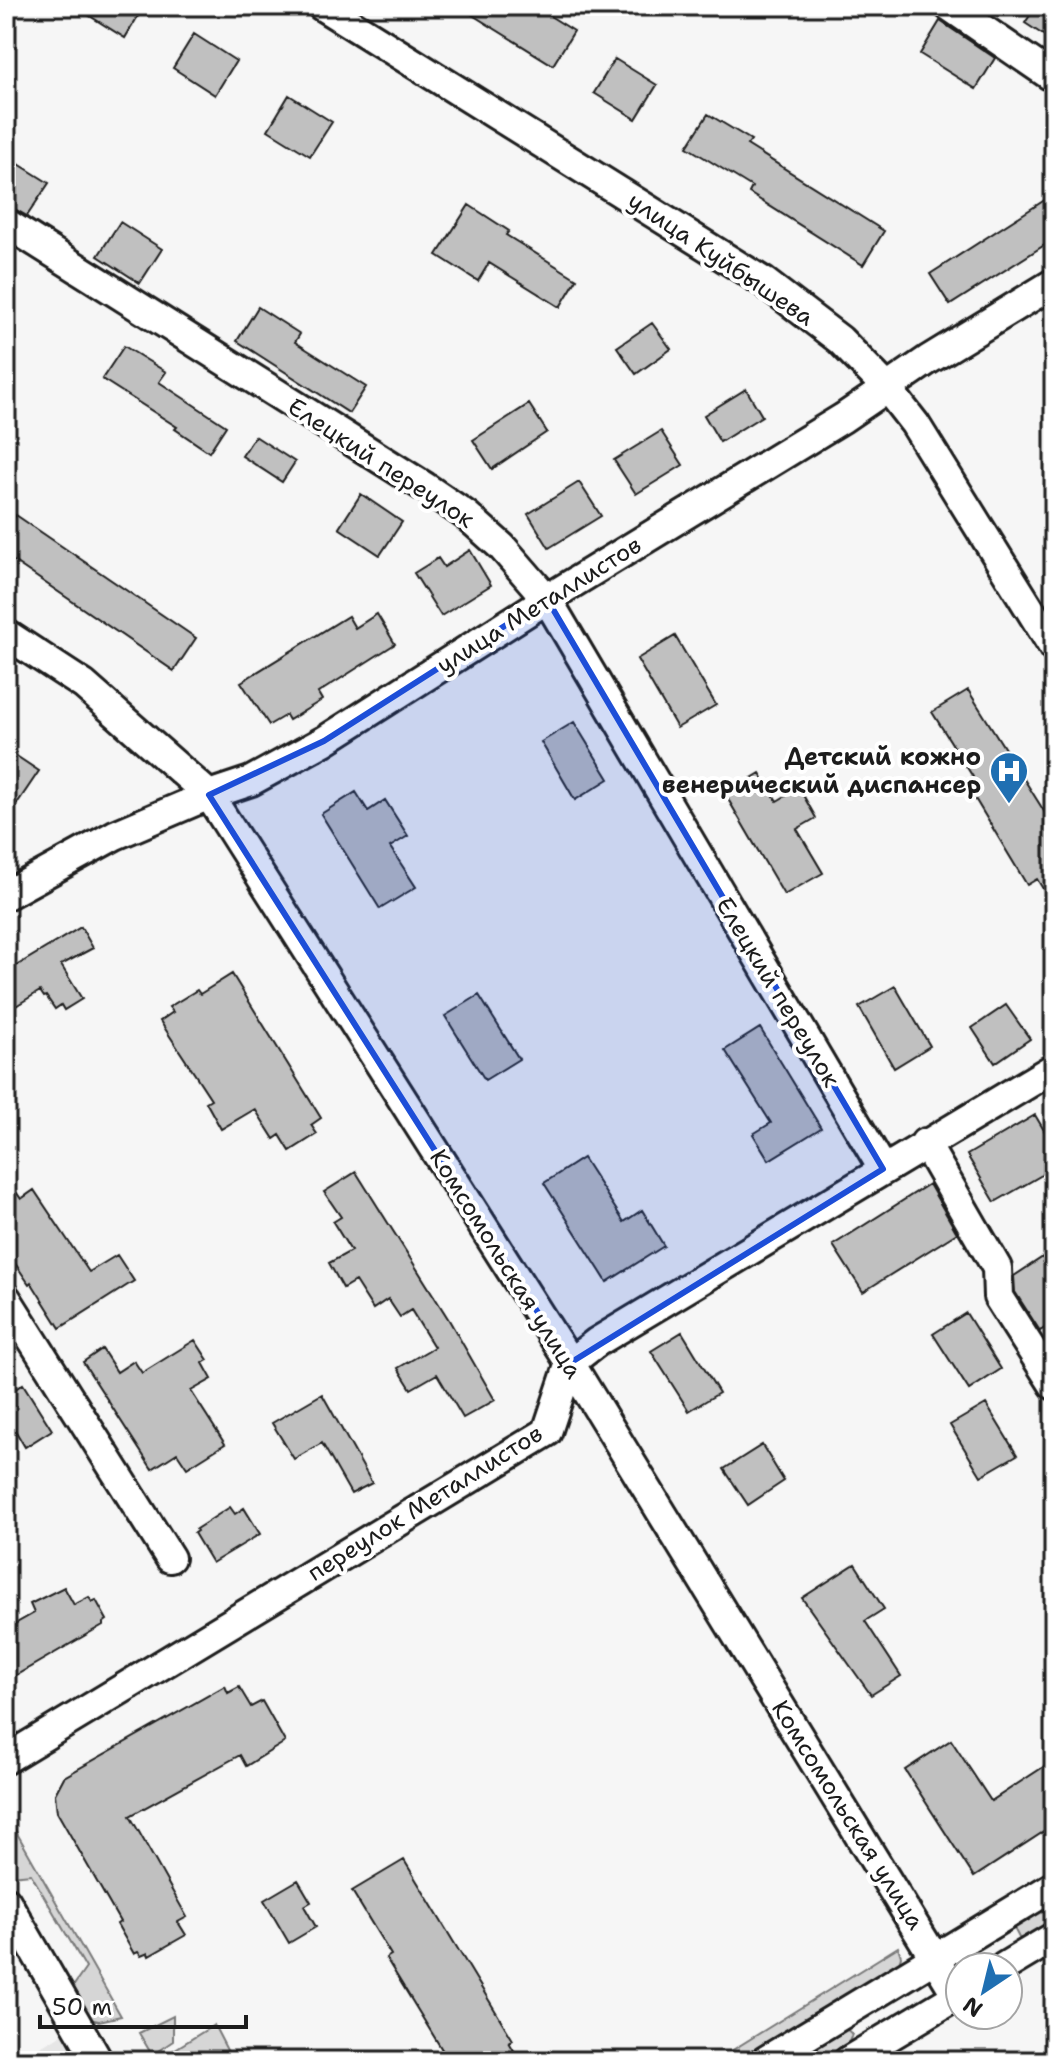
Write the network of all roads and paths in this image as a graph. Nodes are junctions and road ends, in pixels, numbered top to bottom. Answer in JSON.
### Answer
{"nodes":[{"id":1,"x":322,"y":6,"type":"edge"},
{"id":2,"x":949,"y":6,"type":"edge"},
{"id":3,"x":1054,"y":78,"type":"edge"},
{"id":4,"x":6,"y":223,"type":"edge"},
{"id":5,"x":1054,"y":283,"type":"edge"},
{"id":6,"x":887,"y":388,"type":"junction"},
{"id":7,"x":547,"y":599,"type":"junction"},
{"id":8,"x":6,"y":634,"type":"edge"},
{"id":9,"x":1054,"y":648,"type":"edge"},
{"id":10,"x":209,"y":795,"type":"junction"},
{"id":11,"x":6,"y":895,"type":"edge"},
{"id":12,"x":1054,"y":1068,"type":"edge"},
{"id":13,"x":925,"y":1143,"type":"junction"},
{"id":14,"x":883,"y":1169,"type":"junction"},
{"id":15,"x":6,"y":1298,"type":"edge"},
{"id":16,"x":570,"y":1363,"type":"junction"},
{"id":17,"x":1054,"y":1385,"type":"edge"},
{"id":18,"x":170,"y":1558,"type":"dead end"},
{"id":19,"x":6,"y":1759,"type":"edge"},
{"id":20,"x":1054,"y":1886,"type":"edge"},
{"id":21,"x":6,"y":1901,"type":"edge"},
{"id":22,"x":1054,"y":1937,"type":"edge"},
{"id":23,"x":1024,"y":1955,"type":"edge"},
{"id":24,"x":936,"y":1957,"type":"junction"},
{"id":25,"x":944,"y":1970,"type":"edge"},
{"id":26,"x":944,"y":2003,"type":"edge"},
{"id":27,"x":98,"y":2061,"type":"edge"},
{"id":28,"x":765,"y":2061,"type":"edge"},
{"id":29,"x":848,"y":2061,"type":"edge"}],
"edges":[{"from":1,"to":6,"type":"street","name":"улица Куйбышева"},
{"from":2,"to":3,"type":"street"},
{"from":4,"to":7,"type":"street","name":"Елецкий переулок"},
{"from":5,"to":6,"type":"street","name":"улица Металлистов"},
{"from":6,"to":7,"type":"street","name":"улица Металлистов"},
{"from":6,"to":9,"type":"street","name":"улица Куйбышева"},
{"from":7,"to":10,"type":"street","name":"улица Металлистов"},
{"from":7,"to":14,"type":"street","name":"Елецкий переулок"},
{"from":8,"to":10,"type":"street","name":"Комсомольская улица"},
{"from":10,"to":11,"type":"street","name":"улица Металлистов"},
{"from":10,"to":16,"type":"street","name":"Комсомольская улица"},
{"from":12,"to":13,"type":"street"},
{"from":13,"to":14,"type":"street"},
{"from":13,"to":17,"type":"street"},
{"from":14,"to":16,"type":"street"},
{"from":15,"to":18,"type":"street"},
{"from":16,"to":19,"type":"street","name":"переулок Металлистов"},
{"from":16,"to":24,"type":"street","name":"Комсомольская улица"},
{"from":20,"to":24,"type":"street"},
{"from":21,"to":27,"type":"street"},
{"from":22,"to":23,"type":"street"},
{"from":24,"to":25,"type":"street","name":"Комсомольская улица"},
{"from":24,"to":28,"type":"street"},
{"from":26,"to":29,"type":"street"}]}
